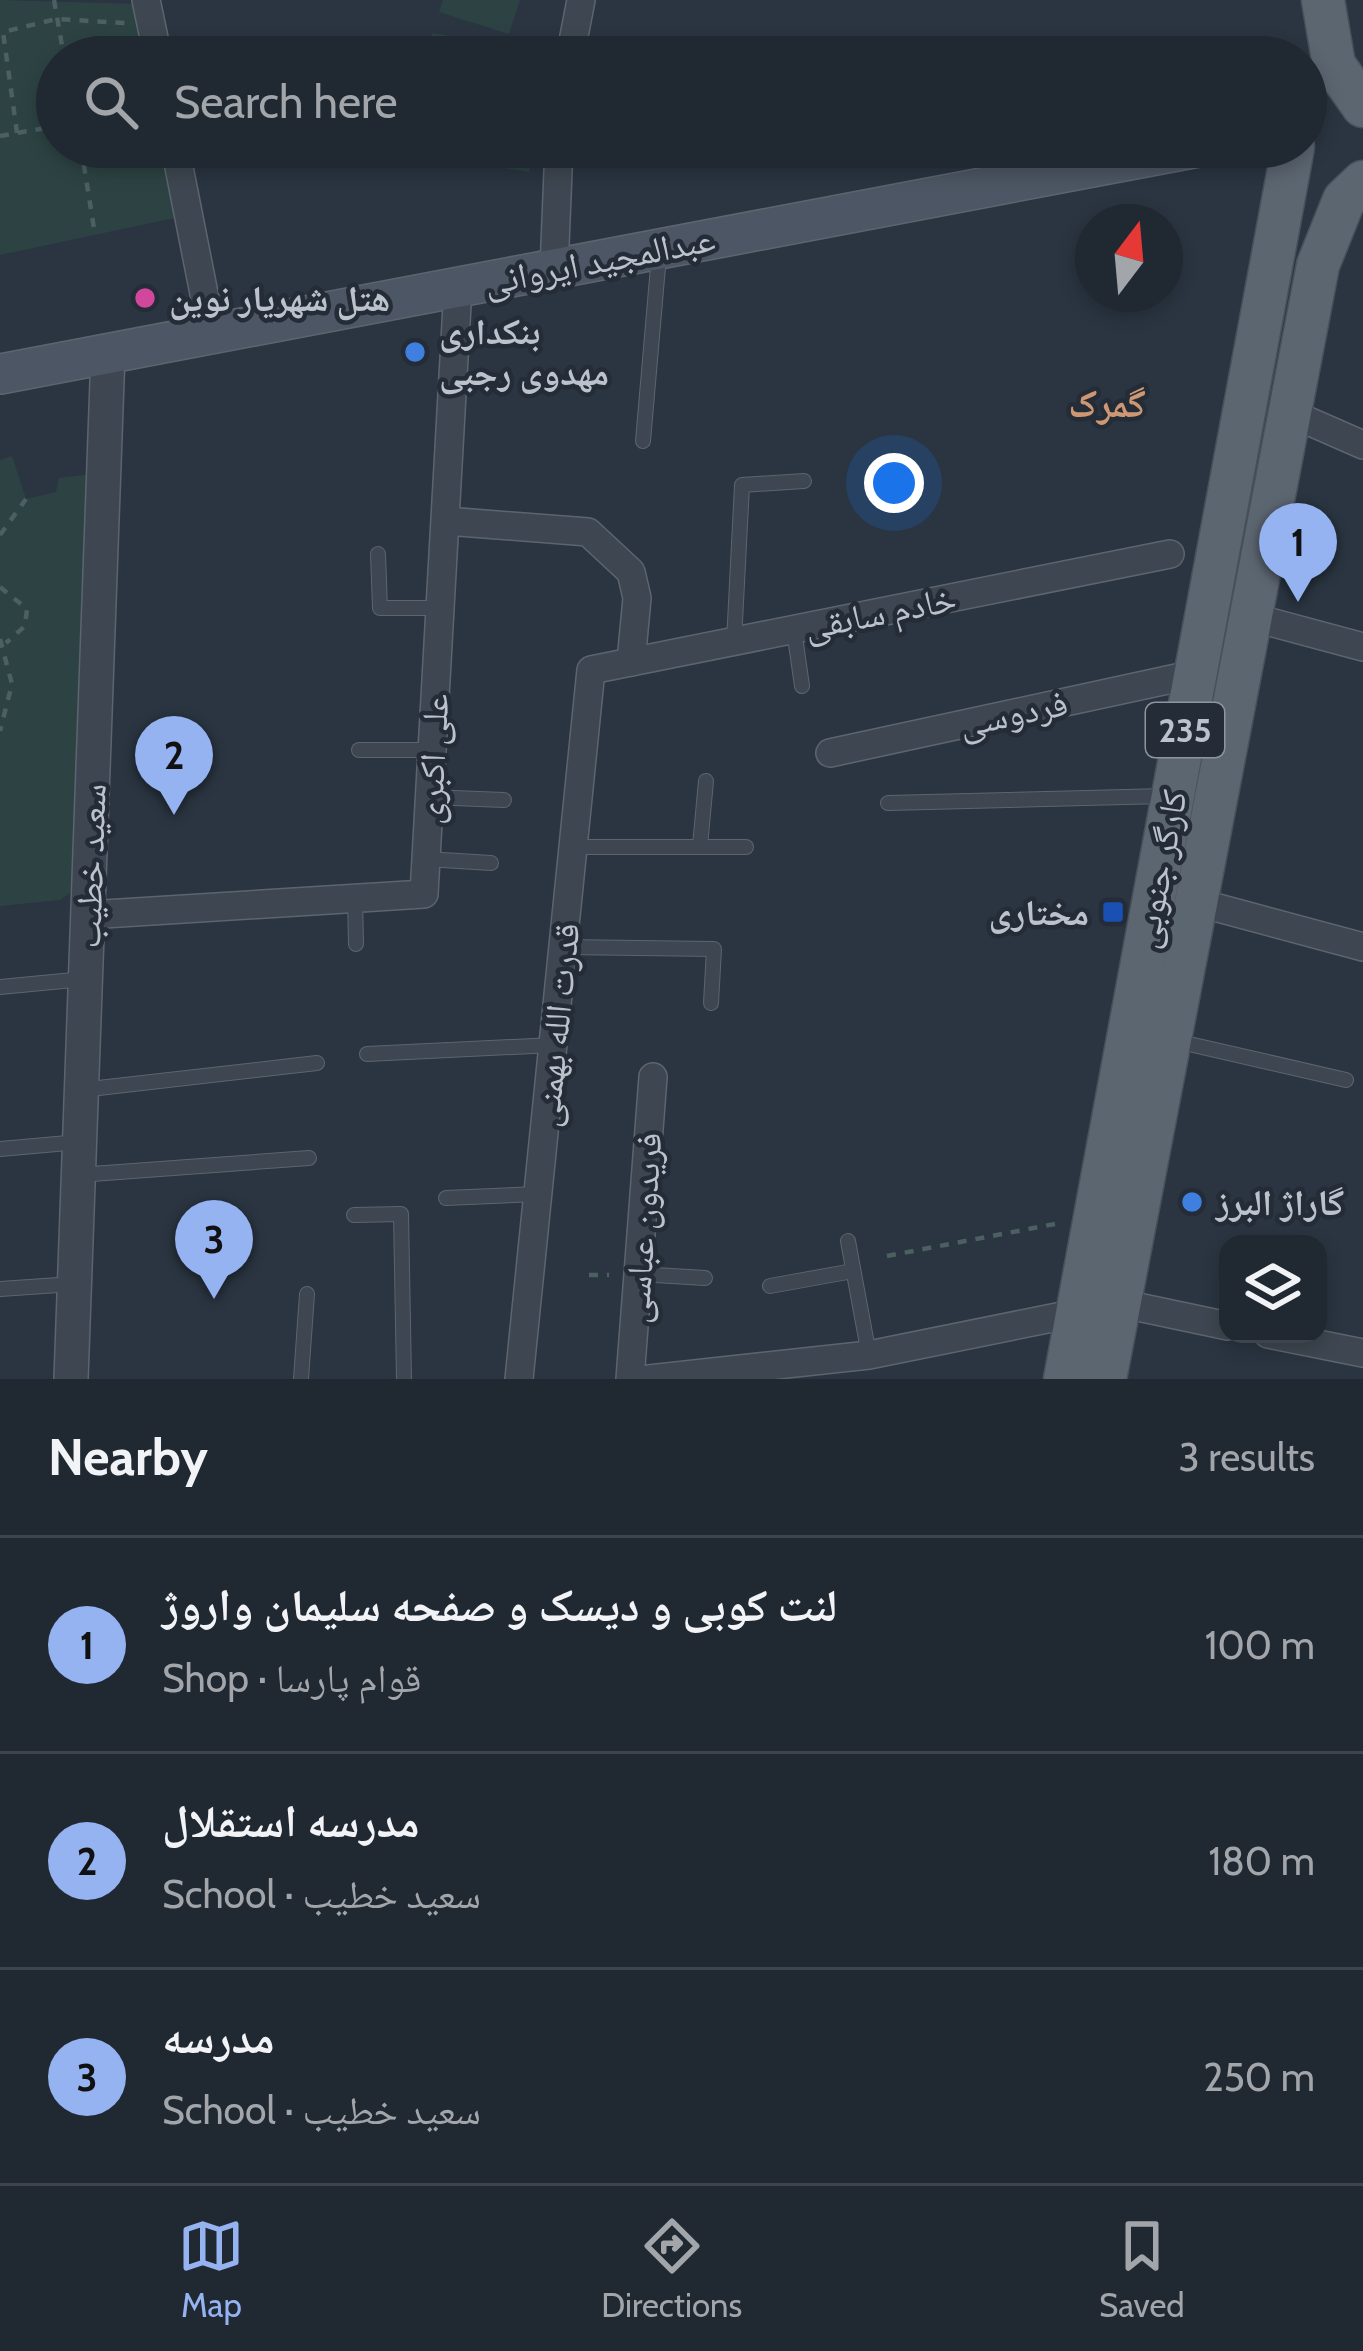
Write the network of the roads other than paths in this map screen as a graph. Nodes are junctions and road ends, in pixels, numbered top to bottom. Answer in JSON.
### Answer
{"nodes":[{"id":1,"x":580,"y":0,"type":"edge"},
{"id":2,"x":1321,"y":0,"type":"edge"},
{"id":3,"x":574,"y":36,"type":"edge"},
{"id":4,"x":1314,"y":36,"type":"edge"},
{"id":5,"x":1363,"y":106,"type":"edge"},
{"id":6,"x":179,"y":168,"type":"edge"},
{"id":7,"x":559,"y":168,"type":"edge"},
{"id":8,"x":1087,"y":168,"type":"edge"},
{"id":9,"x":1289,"y":168,"type":"edge"},
{"id":10,"x":1363,"y":182,"type":"edge"},
{"id":11,"x":660,"y":249,"type":"junction"},
{"id":12,"x":554,"y":269,"type":"junction"},
{"id":13,"x":458,"y":287,"type":"junction"},
{"id":14,"x":212,"y":334,"type":"junction"},
{"id":15,"x":108,"y":353,"type":"junction"},
{"id":16,"x":0,"y":374,"type":"edge"},
{"id":17,"x":1290,"y":413,"type":"junction"},
{"id":18,"x":643,"y":441,"type":"dead end"},
{"id":19,"x":1363,"y":445,"type":"edge"},
{"id":20,"x":805,"y":481,"type":"dead end"},
{"id":21,"x":446,"y":521,"type":"junction"},
{"id":22,"x":378,"y":554,"type":"dead end"},
{"id":23,"x":1170,"y":554,"type":"dead end"},
{"id":24,"x":440,"y":608,"type":"junction"},
{"id":25,"x":1250,"y":617,"type":"junction"},
{"id":26,"x":794,"y":630,"type":"junction"},
{"id":27,"x":734,"y":642,"type":"junction"},
{"id":28,"x":1363,"y":646,"type":"edge"},
{"id":29,"x":631,"y":662,"type":"junction"},
{"id":30,"x":590,"y":670,"type":"joint"},
{"id":31,"x":1196,"y":674,"type":"junction"},
{"id":32,"x":802,"y":686,"type":"dead end"},
{"id":33,"x":432,"y":749,"type":"junction"},
{"id":34,"x":359,"y":750,"type":"dead end"},
{"id":35,"x":830,"y":753,"type":"dead end"},
{"id":36,"x":706,"y":781,"type":"dead end"},
{"id":37,"x":1173,"y":796,"type":"junction"},
{"id":38,"x":430,"y":797,"type":"junction"},
{"id":39,"x":504,"y":800,"type":"dead end"},
{"id":40,"x":888,"y":803,"type":"dead end"},
{"id":41,"x":700,"y":846,"type":"junction"},
{"id":42,"x":573,"y":847,"type":"junction"},
{"id":43,"x":746,"y":847,"type":"dead end"},
{"id":44,"x":426,"y":859,"type":"junction"},
{"id":45,"x":490,"y":863,"type":"dead end"},
{"id":46,"x":355,"y":898,"type":"junction"},
{"id":47,"x":1196,"y":902,"type":"junction"},
{"id":48,"x":88,"y":915,"type":"junction"},
{"id":49,"x":356,"y":944,"type":"dead end"},
{"id":50,"x":563,"y":947,"type":"junction"},
{"id":51,"x":1363,"y":947,"type":"edge"},
{"id":52,"x":86,"y":979,"type":"junction"},
{"id":53,"x":0,"y":987,"type":"edge"},
{"id":54,"x":711,"y":1003,"type":"dead end"},
{"id":55,"x":1170,"y":1039,"type":"junction"},
{"id":56,"x":554,"y":1045,"type":"junction"},
{"id":57,"x":367,"y":1054,"type":"dead end"},
{"id":58,"x":317,"y":1063,"type":"dead end"},
{"id":59,"x":653,"y":1077,"type":"dead end"},
{"id":60,"x":1346,"y":1080,"type":"dead end"},
{"id":61,"x":81,"y":1090,"type":"junction"},
{"id":62,"x":0,"y":1149,"type":"edge"},
{"id":63,"x":309,"y":1158,"type":"dead end"},
{"id":64,"x":79,"y":1159,"type":"junction"},
{"id":65,"x":539,"y":1193,"type":"junction"},
{"id":66,"x":446,"y":1198,"type":"dead end"},
{"id":67,"x":354,"y":1215,"type":"dead end"},
{"id":68,"x":848,"y":1241,"type":"dead end"},
{"id":69,"x":853,"y":1271,"type":"junction"},
{"id":70,"x":638,"y":1274,"type":"junction"},
{"id":71,"x":705,"y":1278,"type":"dead end"},
{"id":72,"x":75,"y":1283,"type":"junction"},
{"id":73,"x":770,"y":1286,"type":"dead end"},
{"id":74,"x":0,"y":1289,"type":"edge"},
{"id":75,"x":307,"y":1294,"type":"dead end"},
{"id":76,"x":1119,"y":1304,"type":"junction"},
{"id":77,"x":1077,"y":1313,"type":"junction"},
{"id":78,"x":1219,"y":1324,"type":"edge"},
{"id":79,"x":1313,"y":1343,"type":"edge"},
{"id":80,"x":1363,"y":1353,"type":"edge"},
{"id":81,"x":868,"y":1355,"type":"junction"},
{"id":82,"x":807,"y":1370,"type":"edge"},
{"id":83,"x":71,"y":1379,"type":"edge"},
{"id":84,"x":301,"y":1379,"type":"edge"},
{"id":85,"x":404,"y":1379,"type":"edge"},
{"id":86,"x":519,"y":1379,"type":"edge"},
{"id":87,"x":630,"y":1379,"type":"edge"},
{"id":88,"x":649,"y":1379,"type":"edge"},
{"id":89,"x":1065,"y":1379,"type":"edge"},
{"id":90,"x":1106,"y":1379,"type":"edge"}],
"edges":[{"from":1,"to":3,"type":"street"},
{"from":2,"to":4,"type":"main road"},
{"from":2,"to":5,"type":"main road"},
{"from":6,"to":14,"type":"street"},
{"from":7,"to":12,"type":"street"},
{"from":8,"to":11,"type":"main road","name":"عبدالمجید ایروانی"},
{"from":9,"to":31,"type":"main road","name":"کارگر جنوبی","number":"235"},
{"from":10,"to":17,"type":"main road","name":"کارگر جنوبی","number":"235"},
{"from":11,"to":12,"type":"main road","name":"عبدالمجید ایروانی"},
{"from":11,"to":18,"type":"lane"},
{"from":12,"to":13,"type":"main road","name":"عبدالمجید ایروانی"},
{"from":13,"to":14,"type":"main road","name":"عبدالمجید ایروانی"},
{"from":13,"to":21,"type":"street","name":"علی اکبری"},
{"from":14,"to":15,"type":"main road","name":"عبدالمجید ایروانی"},
{"from":15,"to":16,"type":"main road","name":"عبدالمجید ایروانی"},
{"from":15,"to":48,"type":"street","name":"سعید خطیب"},
{"from":17,"to":19,"type":"street"},
{"from":17,"to":25,"type":"main road","name":"کارگر جنوبی","number":"235"},
{"from":20,"to":27,"type":"lane"},
{"from":21,"to":24,"type":"street","name":"علی اکبری"},
{"from":21,"to":29,"type":"street"},
{"from":22,"to":24,"type":"lane"},
{"from":23,"to":26,"type":"street","name":"خادم سابقی"},
{"from":24,"to":33,"type":"street","name":"علی اکبری"},
{"from":25,"to":28,"type":"street"},
{"from":25,"to":47,"type":"main road","name":"کارگر جنوبی","number":"235"},
{"from":26,"to":27,"type":"street","name":"خادم سابقی"},
{"from":26,"to":32,"type":"lane"},
{"from":27,"to":29,"type":"street","name":"خادم سابقی"},
{"from":29,"to":30,"type":"street","name":"خادم سابقی"},
{"from":30,"to":42,"type":"street","name":"قدرت الله بهمنی"},
{"from":31,"to":35,"type":"street","name":"فردوسی"},
{"from":31,"to":37,"type":"main road","name":"کارگر جنوبی","number":"235"},
{"from":33,"to":34,"type":"lane"},
{"from":33,"to":38,"type":"street","name":"علی اکبری"},
{"from":36,"to":41,"type":"lane"},
{"from":37,"to":40,"type":"lane"},
{"from":37,"to":77,"type":"main road","name":"کارگر جنوبی","number":"235"},
{"from":38,"to":39,"type":"lane"},
{"from":38,"to":44,"type":"street","name":"علی اکبری"},
{"from":41,"to":42,"type":"lane"},
{"from":41,"to":43,"type":"lane"},
{"from":42,"to":50,"type":"street","name":"قدرت الله بهمنی"},
{"from":44,"to":45,"type":"lane"},
{"from":44,"to":46,"type":"street","name":"علی اکبری"},
{"from":46,"to":48,"type":"street","name":"علی اکبری"},
{"from":46,"to":49,"type":"lane"},
{"from":47,"to":51,"type":"street"},
{"from":47,"to":55,"type":"main road","name":"کارگر جنوبی","number":"235"},
{"from":48,"to":52,"type":"street","name":"سعید خطیب"},
{"from":50,"to":54,"type":"lane"},
{"from":50,"to":56,"type":"street","name":"قدرت الله بهمنی"},
{"from":52,"to":53,"type":"lane"},
{"from":52,"to":61,"type":"street","name":"سعید خطیب"},
{"from":55,"to":60,"type":"lane"},
{"from":55,"to":76,"type":"main road","name":"کارگر جنوبی","number":"235"},
{"from":56,"to":57,"type":"lane"},
{"from":56,"to":65,"type":"street","name":"قدرت الله بهمنی"},
{"from":58,"to":61,"type":"lane"},
{"from":59,"to":70,"type":"street","name":"فریدون عباسی"},
{"from":61,"to":64,"type":"street","name":"سعید خطیب"},
{"from":62,"to":64,"type":"lane"},
{"from":63,"to":64,"type":"lane"},
{"from":64,"to":72,"type":"street","name":"سعید خطیب"},
{"from":65,"to":66,"type":"lane"},
{"from":65,"to":86,"type":"street","name":"قدرت الله بهمنی"},
{"from":67,"to":85,"type":"lane"},
{"from":68,"to":69,"type":"lane"},
{"from":69,"to":73,"type":"lane"},
{"from":69,"to":81,"type":"lane"},
{"from":70,"to":71,"type":"lane"},
{"from":70,"to":87,"type":"street","name":"فریدون عباسی"},
{"from":72,"to":74,"type":"lane"},
{"from":72,"to":83,"type":"street","name":"سعید خطیب"},
{"from":75,"to":84,"type":"lane"},
{"from":76,"to":77,"type":"main road"},
{"from":76,"to":78,"type":"street"},
{"from":76,"to":90,"type":"main road","name":"کارگر جنوبی","number":"235"},
{"from":77,"to":81,"type":"street"},
{"from":77,"to":89,"type":"main road","name":"کارگر جنوبی","number":"235"},
{"from":79,"to":80,"type":"street"},
{"from":81,"to":82,"type":"street"},
{"from":82,"to":88,"type":"street"}]}
